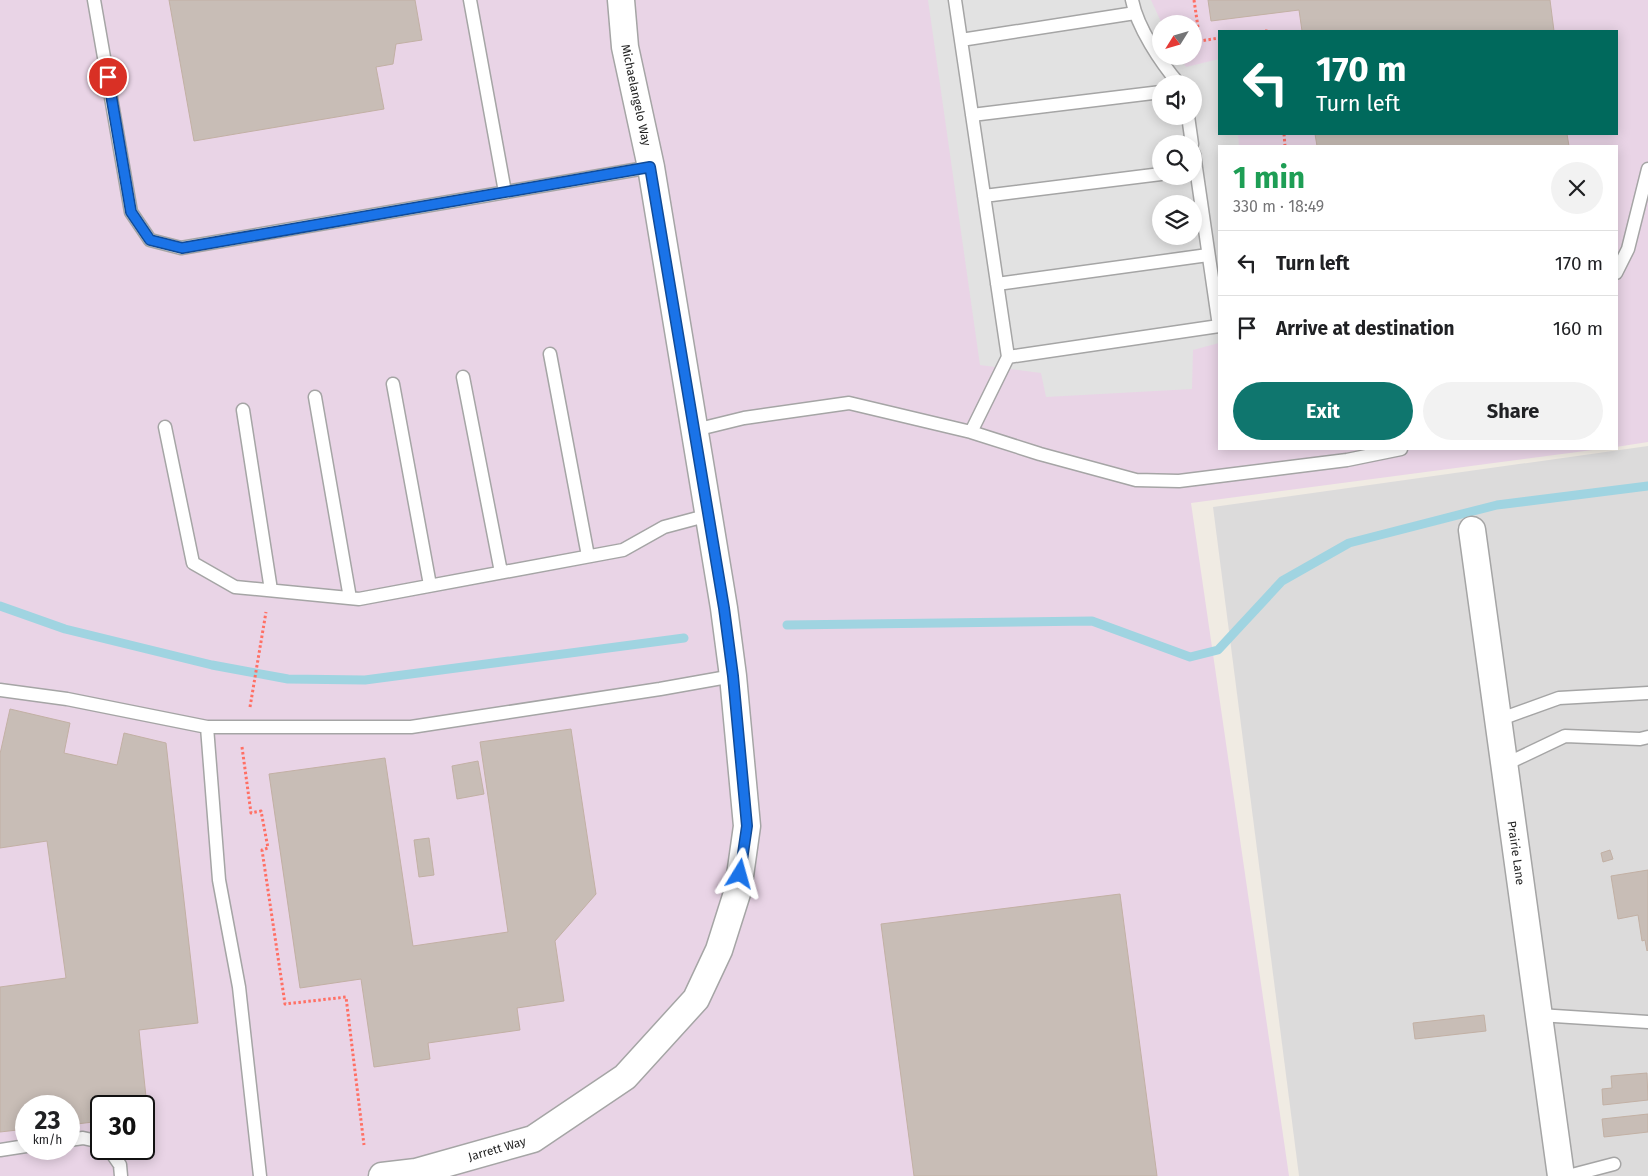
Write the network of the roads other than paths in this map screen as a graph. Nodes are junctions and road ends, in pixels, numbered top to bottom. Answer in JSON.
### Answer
{"nodes":[{"id":1,"x":94,"y":0,"type":"edge"},
{"id":2,"x":470,"y":0,"type":"edge"},
{"id":3,"x":621,"y":0,"type":"edge"},
{"id":4,"x":955,"y":0,"type":"edge"},
{"id":5,"x":1132,"y":0,"type":"edge"},
{"id":6,"x":1135,"y":13,"type":"junction"},
{"id":7,"x":961,"y":40,"type":"junction"},
{"id":8,"x":1171,"y":75,"type":"edge"},
{"id":9,"x":1152,"y":93,"type":"edge"},
{"id":10,"x":972,"y":115,"type":"junction"},
{"id":11,"x":650,"y":167,"type":"junction"},
{"id":12,"x":1648,"y":169,"type":"edge"},
{"id":13,"x":1152,"y":175,"type":"edge"},
{"id":14,"x":1197,"y":185,"type":"edge"},
{"id":15,"x":505,"y":192,"type":"junction"},
{"id":16,"x":984,"y":196,"type":"junction"},
{"id":17,"x":1208,"y":255,"type":"junction"},
{"id":18,"x":1618,"y":269,"type":"edge"},
{"id":19,"x":997,"y":284,"type":"junction"},
{"id":20,"x":1218,"y":320,"type":"edge"},
{"id":21,"x":1218,"y":326,"type":"edge"},
{"id":22,"x":550,"y":354,"type":"dead end"},
{"id":23,"x":1008,"y":357,"type":"junction"},
{"id":24,"x":463,"y":378,"type":"dead end"},
{"id":25,"x":393,"y":384,"type":"dead end"},
{"id":26,"x":315,"y":397,"type":"dead end"},
{"id":27,"x":243,"y":410,"type":"dead end"},
{"id":28,"x":165,"y":427,"type":"dead end"},
{"id":29,"x":695,"y":430,"type":"junction"},
{"id":30,"x":971,"y":432,"type":"junction"},
{"id":31,"x":1396,"y":450,"type":"edge"},
{"id":32,"x":709,"y":515,"type":"junction"},
{"id":33,"x":1472,"y":530,"type":"dead end"},
{"id":34,"x":588,"y":556,"type":"junction"},
{"id":35,"x":501,"y":572,"type":"junction"},
{"id":36,"x":430,"y":585,"type":"junction"},
{"id":37,"x":271,"y":590,"type":"junction"},
{"id":38,"x":350,"y":598,"type":"junction"},
{"id":39,"x":733,"y":676,"type":"junction"},
{"id":40,"x":0,"y":690,"type":"edge"},
{"id":41,"x":1648,"y":693,"type":"edge"},
{"id":42,"x":1498,"y":720,"type":"junction"},
{"id":43,"x":207,"y":727,"type":"junction"},
{"id":44,"x":1648,"y":737,"type":"edge"},
{"id":45,"x":1504,"y":765,"type":"junction"},
{"id":46,"x":1539,"y":1015,"type":"junction"},
{"id":47,"x":1648,"y":1022,"type":"edge"},
{"id":48,"x":625,"y":1077,"type":"joint"},
{"id":49,"x":15,"y":1148,"type":"edge"},
{"id":50,"x":0,"y":1150,"type":"edge"},
{"id":51,"x":117,"y":1160,"type":"edge"},
{"id":52,"x":1614,"y":1164,"type":"dead end"},
{"id":53,"x":121,"y":1176,"type":"edge"},
{"id":54,"x":260,"y":1176,"type":"edge"},
{"id":55,"x":382,"y":1176,"type":"edge"},
{"id":56,"x":1561,"y":1176,"type":"edge"},
{"id":57,"x":1568,"y":1176,"type":"edge"}],
"edges":[{"from":1,"to":15,"type":"lane"},
{"from":2,"to":15,"type":"lane"},
{"from":3,"to":11,"type":"street","name":"Michaelangelo Way"},
{"from":4,"to":7,"type":"lane"},
{"from":5,"to":6,"type":"lane"},
{"from":6,"to":7,"type":"lane"},
{"from":6,"to":8,"type":"lane"},
{"from":7,"to":10,"type":"lane"},
{"from":9,"to":10,"type":"lane"},
{"from":10,"to":16,"type":"lane"},
{"from":11,"to":15,"type":"lane"},
{"from":11,"to":29,"type":"street","name":"Michaelangelo Way"},
{"from":12,"to":18,"type":"lane"},
{"from":13,"to":16,"type":"lane"},
{"from":14,"to":17,"type":"lane"},
{"from":16,"to":19,"type":"lane"},
{"from":17,"to":19,"type":"lane"},
{"from":17,"to":20,"type":"lane"},
{"from":19,"to":23,"type":"lane"},
{"from":21,"to":23,"type":"lane"},
{"from":22,"to":34,"type":"lane"},
{"from":23,"to":30,"type":"lane"},
{"from":24,"to":35,"type":"lane"},
{"from":25,"to":36,"type":"lane"},
{"from":26,"to":38,"type":"lane"},
{"from":27,"to":37,"type":"lane"},
{"from":28,"to":37,"type":"lane"},
{"from":29,"to":30,"type":"lane"},
{"from":29,"to":32,"type":"street","name":"Michaelangelo Way"},
{"from":30,"to":31,"type":"lane"},
{"from":32,"to":34,"type":"lane"},
{"from":32,"to":39,"type":"street","name":"Michaelangelo Way"},
{"from":33,"to":42,"type":"street","name":"Prairie Lane"},
{"from":34,"to":35,"type":"lane"},
{"from":35,"to":36,"type":"lane"},
{"from":36,"to":38,"type":"lane"},
{"from":37,"to":38,"type":"lane"},
{"from":39,"to":43,"type":"lane"},
{"from":39,"to":48,"type":"street","name":"Michaelangelo Way"},
{"from":40,"to":43,"type":"lane"},
{"from":41,"to":42,"type":"lane"},
{"from":42,"to":45,"type":"street","name":"Prairie Lane"},
{"from":43,"to":54,"type":"lane"},
{"from":44,"to":45,"type":"lane"},
{"from":45,"to":46,"type":"street","name":"Prairie Lane"},
{"from":46,"to":47,"type":"lane"},
{"from":46,"to":56,"type":"street","name":"Prairie Lane"},
{"from":48,"to":55,"type":"street","name":"Jarrett Way"},
{"from":49,"to":50,"type":"lane"},
{"from":51,"to":53,"type":"lane"},
{"from":52,"to":57,"type":"lane"}]}
